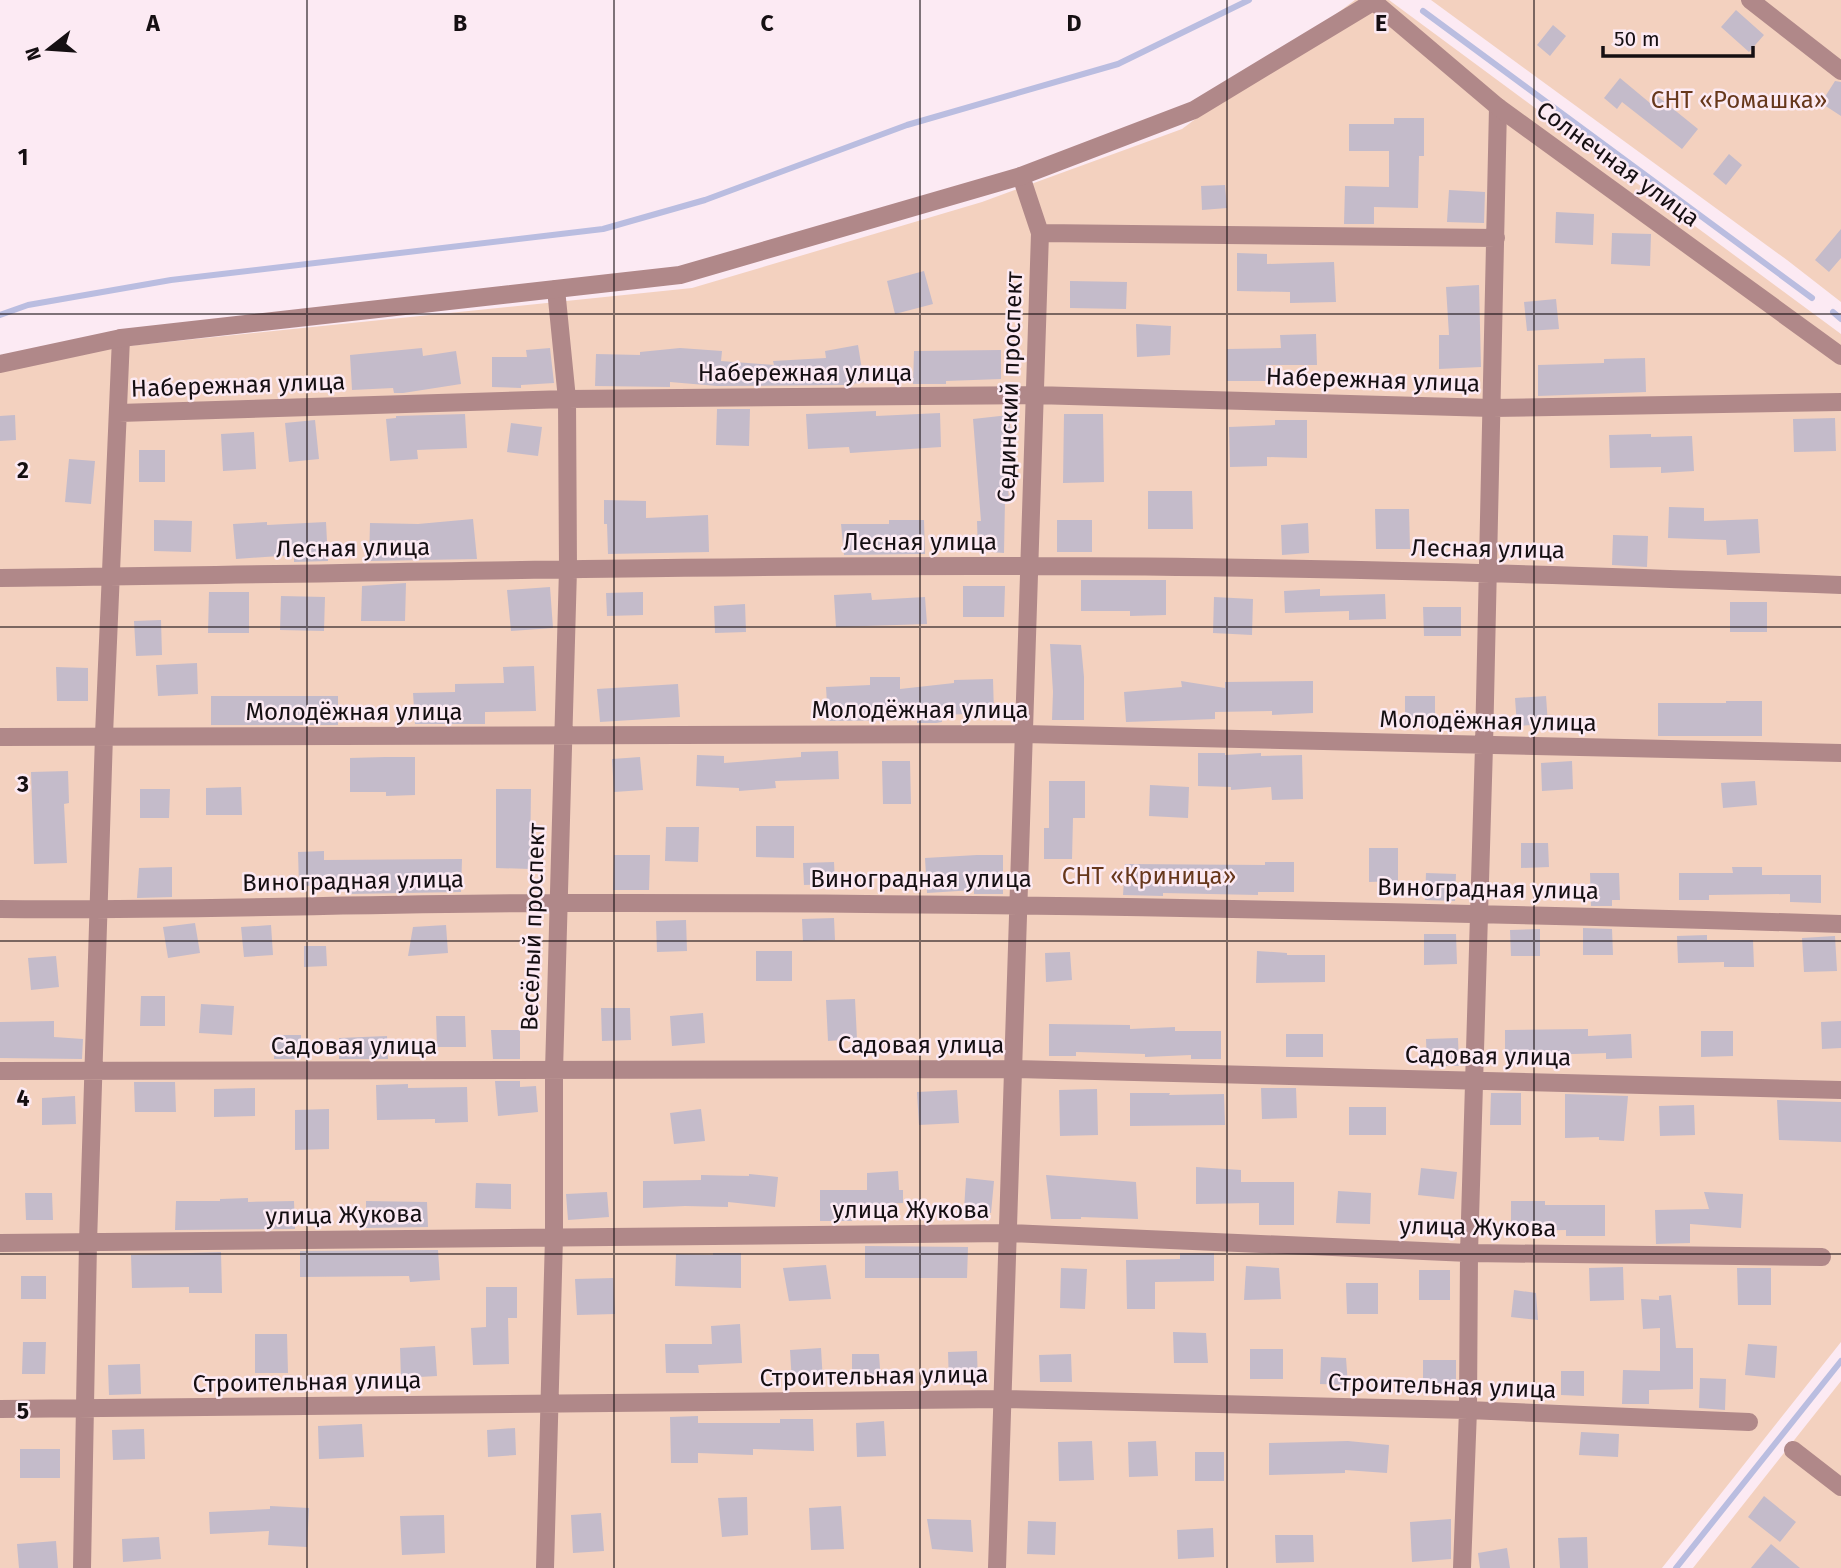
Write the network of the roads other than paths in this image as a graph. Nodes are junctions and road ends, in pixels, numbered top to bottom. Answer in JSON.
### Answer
{"nodes":[{"id":1,"x":1750,"y":0,"type":"edge"},
{"id":2,"x":1375,"y":1,"type":"edge"},
{"id":3,"x":1841,"y":71,"type":"edge"},
{"id":4,"x":1498,"y":107,"type":"junction"},
{"id":5,"x":1021,"y":176,"type":"junction"},
{"id":6,"x":1040,"y":233,"type":"junction"},
{"id":7,"x":1496,"y":238,"type":"junction"},
{"id":8,"x":556,"y":289,"type":"junction"},
{"id":9,"x":121,"y":338,"type":"junction"},
{"id":10,"x":1841,"y":356,"type":"edge"},
{"id":11,"x":0,"y":365,"type":"edge"},
{"id":12,"x":1034,"y":395,"type":"junction"},
{"id":13,"x":567,"y":399,"type":"junction"},
{"id":14,"x":1841,"y":402,"type":"edge"},
{"id":15,"x":1492,"y":408,"type":"junction"},
{"id":16,"x":119,"y":413,"type":"junction"},
{"id":17,"x":1028,"y":566,"type":"junction"},
{"id":18,"x":568,"y":569,"type":"junction"},
{"id":19,"x":1488,"y":572,"type":"junction"},
{"id":20,"x":110,"y":577,"type":"junction"},
{"id":21,"x":0,"y":578,"type":"edge"},
{"id":22,"x":1841,"y":585,"type":"edge"},
{"id":23,"x":1024,"y":734,"type":"junction"},
{"id":24,"x":104,"y":735,"type":"junction"},
{"id":25,"x":0,"y":737,"type":"edge"},
{"id":26,"x":563,"y":737,"type":"junction"},
{"id":27,"x":1484,"y":746,"type":"junction"},
{"id":28,"x":1841,"y":753,"type":"edge"},
{"id":29,"x":559,"y":903,"type":"junction"},
{"id":30,"x":1020,"y":904,"type":"junction"},
{"id":31,"x":0,"y":909,"type":"edge"},
{"id":32,"x":100,"y":910,"type":"junction"},
{"id":33,"x":1479,"y":913,"type":"junction"},
{"id":34,"x":1841,"y":924,"type":"edge"},
{"id":35,"x":1014,"y":1069,"type":"junction"},
{"id":36,"x":94,"y":1070,"type":"junction"},
{"id":37,"x":554,"y":1070,"type":"junction"},
{"id":38,"x":0,"y":1071,"type":"edge"},
{"id":39,"x":1475,"y":1080,"type":"junction"},
{"id":40,"x":1841,"y":1090,"type":"edge"},
{"id":41,"x":1009,"y":1233,"type":"junction"},
{"id":42,"x":554,"y":1237,"type":"junction"},
{"id":43,"x":0,"y":1243,"type":"edge"},
{"id":44,"x":89,"y":1243,"type":"junction"},
{"id":45,"x":1469,"y":1253,"type":"junction"},
{"id":46,"x":1822,"y":1257,"type":"dead end"},
{"id":47,"x":1003,"y":1399,"type":"junction"},
{"id":48,"x":548,"y":1404,"type":"junction"},
{"id":49,"x":0,"y":1409,"type":"edge"},
{"id":50,"x":84,"y":1409,"type":"junction"},
{"id":51,"x":1468,"y":1410,"type":"junction"},
{"id":52,"x":1749,"y":1422,"type":"dead end"},
{"id":53,"x":1793,"y":1450,"type":"dead end"},
{"id":54,"x":1841,"y":1487,"type":"edge"},
{"id":55,"x":82,"y":1568,"type":"edge"},
{"id":56,"x":545,"y":1568,"type":"edge"},
{"id":57,"x":997,"y":1568,"type":"edge"},
{"id":58,"x":1462,"y":1568,"type":"edge"}],
"edges":[{"from":1,"to":3,"type":"street"},
{"from":2,"to":4,"type":"street","name":"Солнечная улица"},
{"from":2,"to":5,"type":"street"},
{"from":4,"to":7,"type":"street"},
{"from":4,"to":10,"type":"street","name":"Солнечная улица"},
{"from":5,"to":6,"type":"street","name":"Сединский проспект"},
{"from":5,"to":8,"type":"street"},
{"from":6,"to":7,"type":"street"},
{"from":6,"to":12,"type":"street","name":"Сединский проспект"},
{"from":7,"to":15,"type":"street"},
{"from":8,"to":9,"type":"street"},
{"from":8,"to":13,"type":"street","name":"Весёлый проспект"},
{"from":9,"to":11,"type":"street"},
{"from":9,"to":16,"type":"street"},
{"from":12,"to":13,"type":"street","name":"Набережная улица"},
{"from":12,"to":15,"type":"street","name":"Набережная улица"},
{"from":12,"to":17,"type":"street","name":"Сединский проспект"},
{"from":13,"to":16,"type":"street","name":"Набережная улица"},
{"from":13,"to":18,"type":"street","name":"Весёлый проспект"},
{"from":14,"to":15,"type":"street","name":"Набережная улица"},
{"from":15,"to":19,"type":"street"},
{"from":16,"to":20,"type":"street"},
{"from":17,"to":18,"type":"street","name":"Лесная улица"},
{"from":17,"to":19,"type":"street","name":"Лесная улица"},
{"from":17,"to":23,"type":"street","name":"Сединский проспект"},
{"from":18,"to":20,"type":"street","name":"Лесная улица"},
{"from":18,"to":26,"type":"street","name":"Весёлый проспект"},
{"from":19,"to":22,"type":"street","name":"Лесная улица"},
{"from":19,"to":27,"type":"street"},
{"from":20,"to":21,"type":"street","name":"Лесная улица"},
{"from":20,"to":24,"type":"street"},
{"from":23,"to":26,"type":"street","name":"Молодёжная улица"},
{"from":23,"to":27,"type":"street","name":"Молодёжная улица"},
{"from":23,"to":30,"type":"street","name":"Сединский проспект"},
{"from":24,"to":25,"type":"street","name":"Молодёжная улица"},
{"from":24,"to":26,"type":"street","name":"Молодёжная улица"},
{"from":24,"to":32,"type":"street"},
{"from":26,"to":29,"type":"street","name":"Весёлый проспект"},
{"from":27,"to":28,"type":"street","name":"Молодёжная улица"},
{"from":27,"to":33,"type":"street"},
{"from":29,"to":30,"type":"street","name":"Виноградная улица"},
{"from":29,"to":32,"type":"street","name":"Виноградная улица"},
{"from":29,"to":37,"type":"street","name":"Весёлый проспект"},
{"from":30,"to":33,"type":"street","name":"Виноградная улица"},
{"from":30,"to":35,"type":"street","name":"Сединский проспект"},
{"from":31,"to":32,"type":"street","name":"Виноградная улица"},
{"from":32,"to":36,"type":"street"},
{"from":33,"to":34,"type":"street","name":"Виноградная улица"},
{"from":33,"to":39,"type":"street"},
{"from":35,"to":37,"type":"street","name":"Садовая улица"},
{"from":35,"to":39,"type":"street","name":"Садовая улица"},
{"from":35,"to":41,"type":"street","name":"Сединский проспект"},
{"from":36,"to":37,"type":"street","name":"Садовая улица"},
{"from":36,"to":38,"type":"street","name":"Садовая улица"},
{"from":36,"to":44,"type":"street"},
{"from":37,"to":42,"type":"street","name":"Весёлый проспект"},
{"from":39,"to":40,"type":"street","name":"Садовая улица"},
{"from":39,"to":45,"type":"street"},
{"from":41,"to":42,"type":"street","name":"улица Жукова"},
{"from":41,"to":45,"type":"street","name":"улица Жукова"},
{"from":41,"to":47,"type":"street","name":"Сединский проспект"},
{"from":42,"to":44,"type":"street","name":"улица Жукова"},
{"from":42,"to":48,"type":"street","name":"Весёлый проспект"},
{"from":43,"to":44,"type":"street","name":"улица Жукова"},
{"from":44,"to":50,"type":"street"},
{"from":45,"to":46,"type":"street","name":"улица Жукова"},
{"from":45,"to":51,"type":"street"},
{"from":47,"to":48,"type":"street","name":"Строительная улица"},
{"from":47,"to":51,"type":"street","name":"Строительная улица"},
{"from":47,"to":57,"type":"street","name":"Сединский проспект"},
{"from":48,"to":50,"type":"street","name":"Строительная улица"},
{"from":48,"to":56,"type":"street","name":"Весёлый проспект"},
{"from":49,"to":50,"type":"street","name":"Строительная улица"},
{"from":50,"to":55,"type":"street"},
{"from":51,"to":52,"type":"street","name":"Строительная улица"},
{"from":51,"to":58,"type":"street"},
{"from":53,"to":54,"type":"street"}]}
